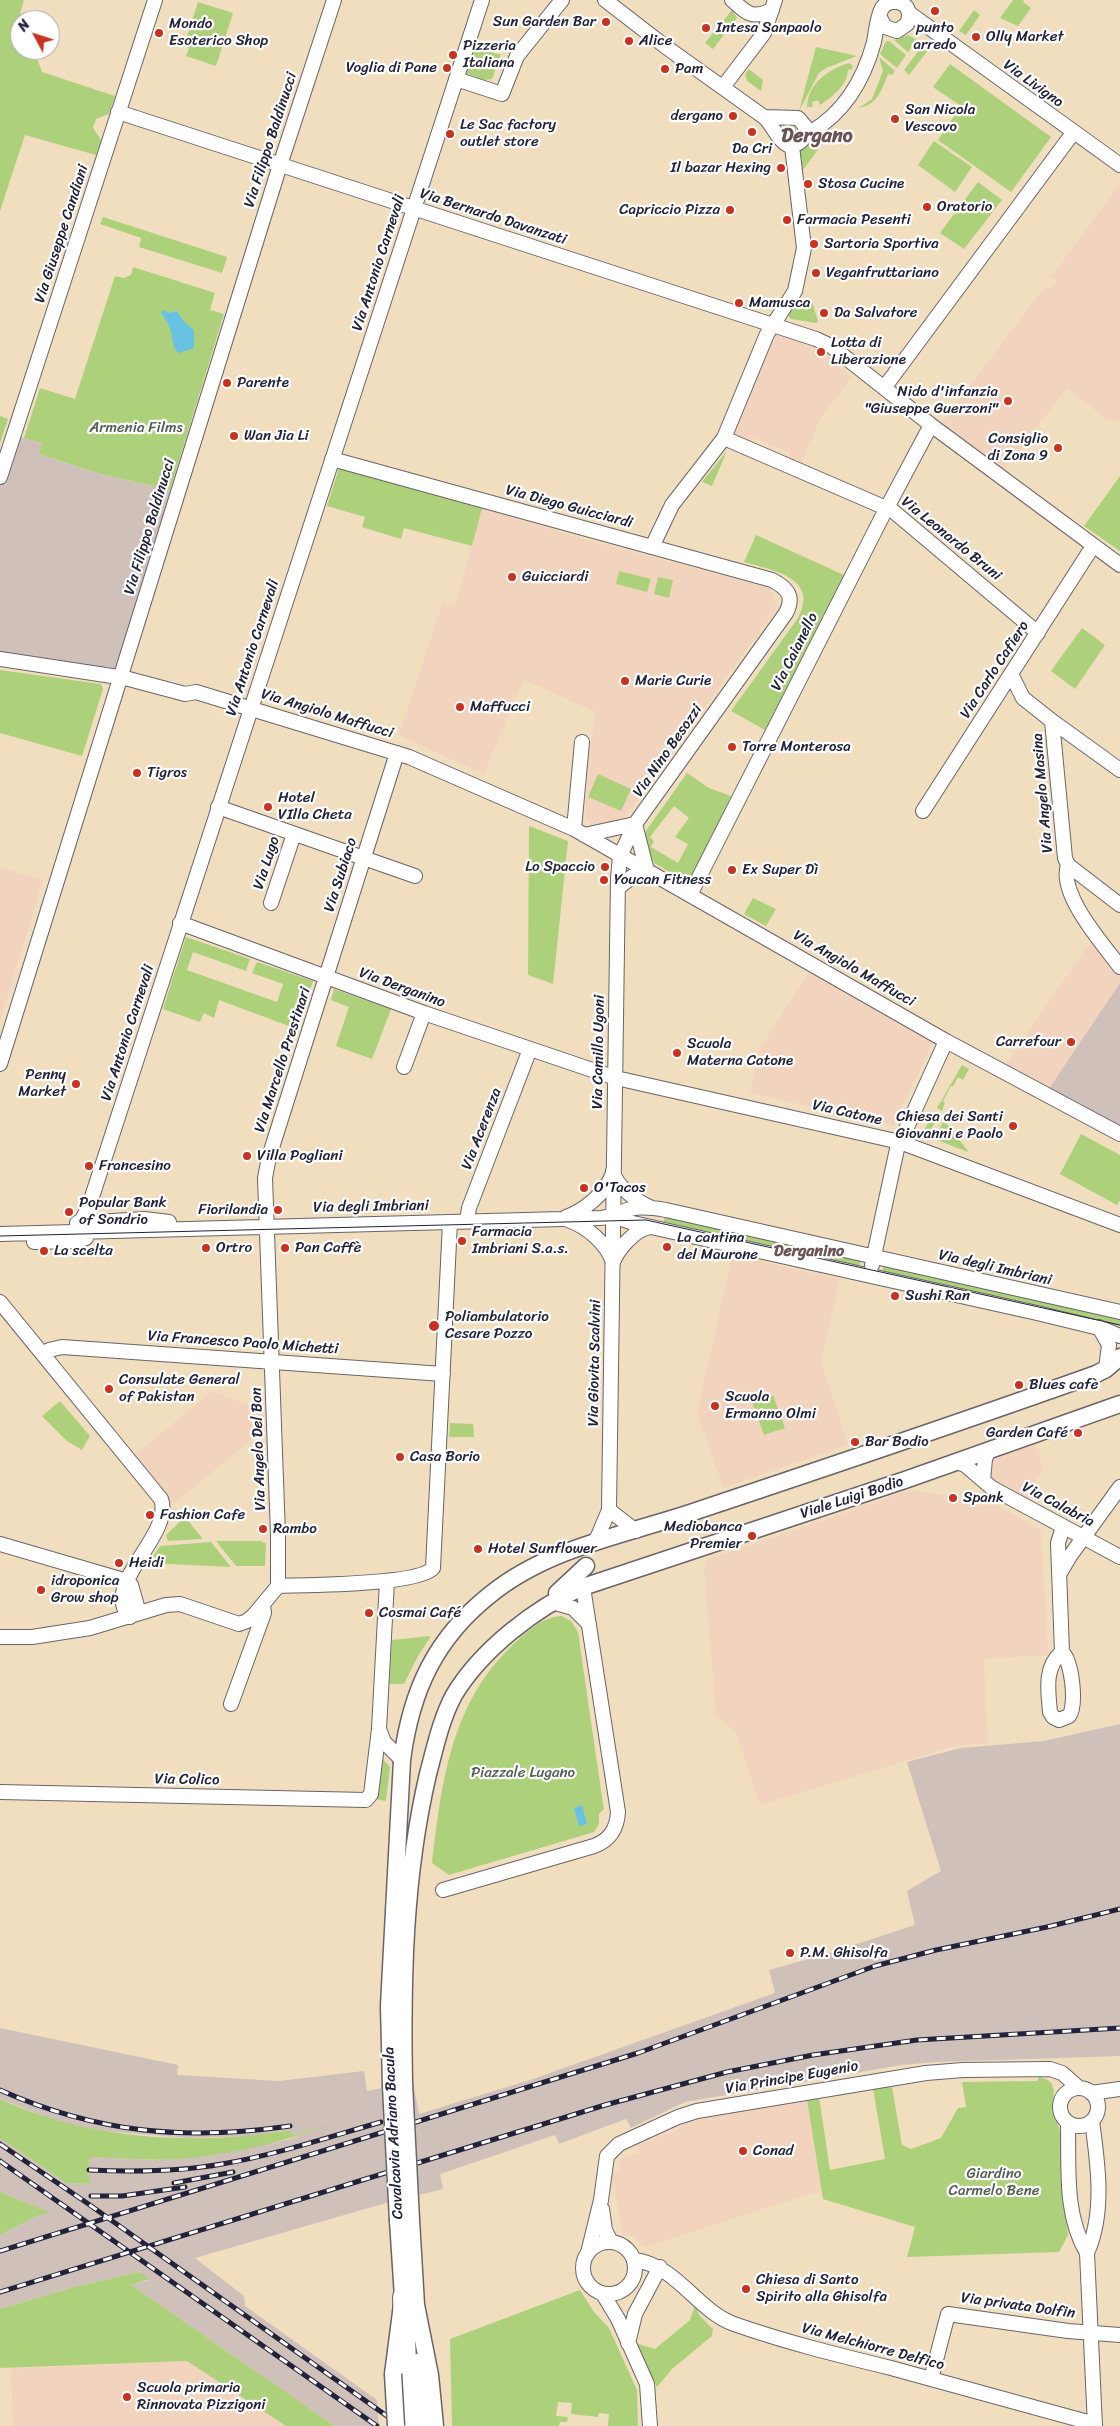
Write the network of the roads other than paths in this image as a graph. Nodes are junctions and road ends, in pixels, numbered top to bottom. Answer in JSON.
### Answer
{"nodes":[{"id":1,"x":155,"y":0,"type":"edge"},
{"id":2,"x":334,"y":0,"type":"edge"},
{"id":3,"x":482,"y":0,"type":"edge"},
{"id":4,"x":562,"y":0,"type":"edge"},
{"id":5,"x":605,"y":0,"type":"edge"},
{"id":6,"x":732,"y":0,"type":"edge"},
{"id":7,"x":895,"y":1,"type":"edge"},
{"id":8,"x":773,"y":5,"type":"edge"},
{"id":9,"x":908,"y":19,"type":"junction"},
{"id":10,"x":884,"y":23,"type":"junction"},
{"id":11,"x":456,"y":79,"type":"junction"},
{"id":12,"x":723,"y":87,"type":"junction"},
{"id":13,"x":839,"y":107,"type":"junction"},
{"id":14,"x":118,"y":112,"type":"junction"},
{"id":15,"x":764,"y":117,"type":"junction"},
{"id":16,"x":785,"y":118,"type":"junction"},
{"id":17,"x":801,"y":120,"type":"junction"},
{"id":18,"x":777,"y":132,"type":"junction"},
{"id":19,"x":1073,"y":133,"type":"junction"},
{"id":20,"x":805,"y":135,"type":"junction"},
{"id":21,"x":792,"y":146,"type":"junction"},
{"id":22,"x":280,"y":165,"type":"junction"},
{"id":23,"x":1120,"y":166,"type":"edge"},
{"id":24,"x":413,"y":208,"type":"junction"},
{"id":25,"x":773,"y":324,"type":"junction"},
{"id":26,"x":884,"y":388,"type":"junction"},
{"id":27,"x":931,"y":425,"type":"junction"},
{"id":28,"x":724,"y":438,"type":"junction"},
{"id":29,"x":332,"y":459,"type":"junction"},
{"id":30,"x":0,"y":478,"type":"edge"},
{"id":31,"x":887,"y":508,"type":"junction"},
{"id":32,"x":1093,"y":546,"type":"junction"},
{"id":33,"x":652,"y":547,"type":"junction"},
{"id":34,"x":1120,"y":565,"type":"edge"},
{"id":35,"x":790,"y":596,"type":"joint"},
{"id":36,"x":1038,"y":633,"type":"junction"},
{"id":37,"x":0,"y":659,"type":"edge"},
{"id":38,"x":1011,"y":674,"type":"junction"},
{"id":39,"x":121,"y":677,"type":"junction"},
{"id":40,"x":251,"y":707,"type":"junction"},
{"id":41,"x":1052,"y":721,"type":"junction"},
{"id":42,"x":582,"y":742,"type":"dead end"},
{"id":43,"x":397,"y":753,"type":"junction"},
{"id":44,"x":1120,"y":770,"type":"edge"},
{"id":45,"x":218,"y":807,"type":"junction"},
{"id":46,"x":923,"y":811,"type":"dead end"},
{"id":47,"x":636,"y":824,"type":"junction"},
{"id":48,"x":579,"y":832,"type":"junction"},
{"id":49,"x":294,"y":834,"type":"junction"},
{"id":50,"x":620,"y":856,"type":"junction"},
{"id":51,"x":364,"y":858,"type":"junction"},
{"id":52,"x":1067,"y":864,"type":"junction"},
{"id":53,"x":646,"y":871,"type":"junction"},
{"id":54,"x":415,"y":876,"type":"dead end"},
{"id":55,"x":618,"y":888,"type":"junction"},
{"id":56,"x":690,"y":895,"type":"junction"},
{"id":57,"x":271,"y":902,"type":"dead end"},
{"id":58,"x":1120,"y":905,"type":"edge"},
{"id":59,"x":180,"y":923,"type":"junction"},
{"id":60,"x":1120,"y":967,"type":"edge"},
{"id":61,"x":326,"y":978,"type":"junction"},
{"id":62,"x":424,"y":1013,"type":"junction"},
{"id":63,"x":946,"y":1041,"type":"junction"},
{"id":64,"x":530,"y":1048,"type":"junction"},
{"id":65,"x":0,"y":1064,"type":"edge"},
{"id":66,"x":404,"y":1067,"type":"dead end"},
{"id":67,"x":616,"y":1078,"type":"junction"},
{"id":68,"x":1120,"y":1134,"type":"edge"},
{"id":69,"x":900,"y":1142,"type":"junction"},
{"id":70,"x":613,"y":1170,"type":"junction"},
{"id":71,"x":658,"y":1209,"type":"junction"},
{"id":72,"x":613,"y":1216,"type":"junction"},
{"id":73,"x":558,"y":1219,"type":"junction"},
{"id":74,"x":467,"y":1221,"type":"junction"},
{"id":75,"x":450,"y":1222,"type":"junction"},
{"id":76,"x":77,"y":1223,"type":"junction"},
{"id":77,"x":1120,"y":1225,"type":"edge"},
{"id":78,"x":266,"y":1226,"type":"junction"},
{"id":79,"x":652,"y":1227,"type":"junction"},
{"id":80,"x":186,"y":1228,"type":"junction"},
{"id":81,"x":100,"y":1231,"type":"junction"},
{"id":82,"x":58,"y":1232,"type":"junction"},
{"id":83,"x":2,"y":1233,"type":"edge"},
{"id":84,"x":873,"y":1258,"type":"junction"},
{"id":85,"x":613,"y":1264,"type":"junction"},
{"id":86,"x":870,"y":1275,"type":"junction"},
{"id":87,"x":0,"y":1302,"type":"edge"},
{"id":88,"x":1116,"y":1310,"type":"edge"},
{"id":89,"x":1099,"y":1328,"type":"junction"},
{"id":90,"x":1120,"y":1336,"type":"edge"},
{"id":91,"x":43,"y":1354,"type":"junction"},
{"id":92,"x":1120,"y":1357,"type":"edge"},
{"id":93,"x":272,"y":1361,"type":"junction"},
{"id":94,"x":1106,"y":1369,"type":"junction"},
{"id":95,"x":443,"y":1374,"type":"junction"},
{"id":96,"x":1120,"y":1404,"type":"edge"},
{"id":97,"x":988,"y":1452,"type":"junction"},
{"id":98,"x":957,"y":1462,"type":"junction"},
{"id":99,"x":983,"y":1480,"type":"junction"},
{"id":100,"x":1120,"y":1487,"type":"edge"},
{"id":101,"x":609,"y":1510,"type":"junction"},
{"id":102,"x":1063,"y":1527,"type":"junction"},
{"id":103,"x":636,"y":1530,"type":"junction"},
{"id":104,"x":1084,"y":1538,"type":"junction"},
{"id":105,"x":595,"y":1543,"type":"junction"},
{"id":106,"x":0,"y":1544,"type":"edge"},
{"id":107,"x":1120,"y":1557,"type":"edge"},
{"id":108,"x":586,"y":1566,"type":"junction"},
{"id":109,"x":1060,"y":1574,"type":"junction"},
{"id":110,"x":127,"y":1580,"type":"junction"},
{"id":111,"x":387,"y":1581,"type":"junction"},
{"id":112,"x":278,"y":1586,"type":"junction"},
{"id":113,"x":583,"y":1587,"type":"junction"},
{"id":114,"x":552,"y":1602,"type":"junction"},
{"id":115,"x":263,"y":1605,"type":"junction"},
{"id":116,"x":530,"y":1616,"type":"junction"},
{"id":117,"x":130,"y":1617,"type":"junction"},
{"id":118,"x":239,"y":1624,"type":"junction"},
{"id":119,"x":589,"y":1624,"type":"junction"},
{"id":120,"x":0,"y":1637,"type":"edge"},
{"id":121,"x":256,"y":1637,"type":"junction"},
{"id":122,"x":1062,"y":1652,"type":"dead end"},
{"id":123,"x":231,"y":1704,"type":"dead end"},
{"id":124,"x":379,"y":1729,"type":"junction"},
{"id":125,"x":388,"y":1747,"type":"junction"},
{"id":126,"x":402,"y":1760,"type":"junction"},
{"id":127,"x":375,"y":1766,"type":"junction"},
{"id":128,"x":0,"y":1792,"type":"edge"},
{"id":129,"x":407,"y":1842,"type":"junction"},
{"id":130,"x":443,"y":1890,"type":"dead end"},
{"id":131,"x":1039,"y":2069,"type":"junction"},
{"id":132,"x":1120,"y":2089,"type":"edge"},
{"id":133,"x":1085,"y":2090,"type":"junction"},
{"id":134,"x":1120,"y":2093,"type":"edge"},
{"id":135,"x":1064,"y":2095,"type":"junction"},
{"id":136,"x":1095,"y":2116,"type":"junction"},
{"id":137,"x":1068,"y":2123,"type":"junction"},
{"id":138,"x":601,"y":2200,"type":"junction"},
{"id":139,"x":1098,"y":2219,"type":"junction"},
{"id":140,"x":1074,"y":2225,"type":"junction"},
{"id":141,"x":611,"y":2242,"type":"junction"},
{"id":142,"x":588,"y":2252,"type":"junction"},
{"id":143,"x":1087,"y":2253,"type":"junction"},
{"id":144,"x":634,"y":2260,"type":"junction"},
{"id":145,"x":660,"y":2267,"type":"junction"},
{"id":146,"x":619,"y":2293,"type":"junction"},
{"id":147,"x":603,"y":2294,"type":"junction"},
{"id":148,"x":409,"y":2301,"type":"junction"},
{"id":149,"x":618,"y":2319,"type":"junction"},
{"id":150,"x":1090,"y":2333,"type":"junction"},
{"id":151,"x":1120,"y":2335,"type":"edge"},
{"id":152,"x":628,"y":2343,"type":"junction"},
{"id":153,"x":931,"y":2379,"type":"junction"},
{"id":154,"x":414,"y":2389,"type":"junction"},
{"id":155,"x":1095,"y":2425,"type":"edge"},
{"id":156,"x":396,"y":2426,"type":"edge"},
{"id":157,"x":409,"y":2426,"type":"edge"},
{"id":158,"x":424,"y":2426,"type":"edge"},
{"id":159,"x":435,"y":2426,"type":"edge"},
{"id":160,"x":650,"y":2426,"type":"edge"}],
"edges":[{"from":1,"to":14,"type":"street","name":"Via Giuseppe Candiani"},
{"from":2,"to":22,"type":"street","name":"Via Filippo Baldinucci"},
{"from":3,"to":11,"type":"street","name":"Via Antonio Carnevali"},
{"from":4,"to":11,"type":"street"},
{"from":5,"to":12,"type":"street"},
{"from":6,"to":8,"type":"street"},
{"from":7,"to":9,"type":"street"},
{"from":7,"to":10,"type":"street"},
{"from":8,"to":12,"type":"street"},
{"from":9,"to":10,"type":"street"},
{"from":9,"to":19,"type":"street","name":"Via Livigno"},
{"from":10,"to":13,"type":"street"},
{"from":11,"to":24,"type":"street","name":"Via Antonio Carnevali"},
{"from":12,"to":15,"type":"street"},
{"from":13,"to":17,"type":"street"},
{"from":13,"to":20,"type":"street"},
{"from":14,"to":22,"type":"street","name":"Via Bernardo Davanzati"},
{"from":14,"to":30,"type":"street","name":"Via Giuseppe Candiani"},
{"from":15,"to":16,"type":"street"},
{"from":15,"to":18,"type":"street"},
{"from":16,"to":17,"type":"street"},
{"from":16,"to":18,"type":"street"},
{"from":17,"to":20,"type":"street"},
{"from":18,"to":21,"type":"street"},
{"from":19,"to":23,"type":"street","name":"Via Livigno"},
{"from":19,"to":26,"type":"street"},
{"from":20,"to":21,"type":"street"},
{"from":21,"to":25,"type":"street"},
{"from":22,"to":24,"type":"street","name":"Via Bernardo Davanzati"},
{"from":22,"to":39,"type":"street","name":"Via Filippo Baldinucci"},
{"from":24,"to":25,"type":"street","name":"Via Bernardo Davanzati"},
{"from":24,"to":29,"type":"street","name":"Via Antonio Carnevali"},
{"from":25,"to":26,"type":"street","name":"Via Bernardo Davanzati"},
{"from":25,"to":28,"type":"street"},
{"from":26,"to":27,"type":"street","name":"Via Bernardo Davanzati"},
{"from":27,"to":31,"type":"street","name":"Via Caianello"},
{"from":27,"to":32,"type":"street","name":"Via Bernardo Davanzati"},
{"from":28,"to":31,"type":"street","name":"Via Leonardo Bruni"},
{"from":28,"to":33,"type":"street"},
{"from":29,"to":33,"type":"street","name":"Via Diego Guicciardi"},
{"from":29,"to":40,"type":"street","name":"Via Antonio Carnevali"},
{"from":31,"to":36,"type":"street","name":"Via Leonardo Bruni"},
{"from":31,"to":56,"type":"street","name":"Via Caianello"},
{"from":32,"to":34,"type":"street","name":"Via Bernardo Davanzati"},
{"from":32,"to":36,"type":"street","name":"Via Carlo Cafiero"},
{"from":33,"to":35,"type":"street","name":"Via Diego Guicciardi"},
{"from":35,"to":47,"type":"street","name":"Via Nino Besozzi"},
{"from":36,"to":38,"type":"street","name":"Via Carlo Cafiero"},
{"from":37,"to":39,"type":"street","name":"Via Angiolo Maffucci"},
{"from":38,"to":41,"type":"street"},
{"from":38,"to":46,"type":"street","name":"Via Carlo Cafiero"},
{"from":39,"to":40,"type":"street","name":"Via Angiolo Maffucci"},
{"from":39,"to":65,"type":"street","name":"Via Filippo Baldinucci"},
{"from":40,"to":43,"type":"street","name":"Via Angiolo Maffucci"},
{"from":40,"to":45,"type":"street","name":"Via Antonio Carnevali"},
{"from":41,"to":44,"type":"street"},
{"from":41,"to":52,"type":"street","name":"Via Angelo Masina"},
{"from":42,"to":48,"type":"street"},
{"from":43,"to":48,"type":"street","name":"Via Angiolo Maffucci"},
{"from":43,"to":51,"type":"street","name":"Via Subiaco"},
{"from":45,"to":49,"type":"street"},
{"from":45,"to":59,"type":"street","name":"Via Antonio Carnevali"},
{"from":47,"to":48,"type":"street"},
{"from":47,"to":50,"type":"street","name":"Via Nino Besozzi"},
{"from":47,"to":53,"type":"street"},
{"from":48,"to":50,"type":"street","name":"Via Angiolo Maffucci"},
{"from":49,"to":51,"type":"street"},
{"from":49,"to":57,"type":"street","name":"Via Lugo"},
{"from":50,"to":53,"type":"street","name":"Via Angiolo Maffucci"},
{"from":50,"to":55,"type":"street","name":"Via Camillo Ugoni"},
{"from":51,"to":54,"type":"street"},
{"from":51,"to":61,"type":"street","name":"Via Subiaco"},
{"from":52,"to":58,"type":"street"},
{"from":52,"to":60,"type":"street","name":"Via Angelo Masina"},
{"from":53,"to":55,"type":"street"},
{"from":53,"to":56,"type":"street","name":"Via Angiolo Maffucci"},
{"from":55,"to":67,"type":"street","name":"Via Camillo Ugoni"},
{"from":56,"to":63,"type":"street","name":"Via Angiolo Maffucci"},
{"from":59,"to":61,"type":"street","name":"Via Derganino"},
{"from":59,"to":76,"type":"street","name":"Via Antonio Carnevali"},
{"from":61,"to":62,"type":"street","name":"Via Derganino"},
{"from":61,"to":78,"type":"street","name":"Via Marcello Prestinari"},
{"from":62,"to":64,"type":"street","name":"Via Derganino"},
{"from":62,"to":66,"type":"street"},
{"from":63,"to":68,"type":"street","name":"Via Angiolo Maffucci"},
{"from":63,"to":69,"type":"street"},
{"from":64,"to":67,"type":"street","name":"Via Derganino"},
{"from":64,"to":74,"type":"street","name":"Via Acerenza"},
{"from":67,"to":69,"type":"street","name":"Via Catone"},
{"from":67,"to":70,"type":"street","name":"Via Camillo Ugoni"},
{"from":69,"to":77,"type":"street","name":"Via Catone"},
{"from":69,"to":84,"type":"street"},
{"from":70,"to":71,"type":"street","name":"Via degli Imbriani"},
{"from":70,"to":72,"type":"street","name":"Via Camillo Ugoni"},
{"from":70,"to":73,"type":"street","name":"Via degli Imbriani"},
{"from":71,"to":72,"type":"street","name":"Via degli Imbriani"},
{"from":71,"to":84,"type":"street","name":"Via degli Imbriani"},
{"from":72,"to":73,"type":"street","name":"Via degli Imbriani"},
{"from":72,"to":79,"type":"street","name":"Via degli Imbriani"},
{"from":72,"to":85,"type":"street","name":"Via Giovita Scalvini"},
{"from":73,"to":74,"type":"street","name":"Via degli Imbriani"},
{"from":73,"to":85,"type":"street","name":"Via degli Imbriani"},
{"from":74,"to":75,"type":"street","name":"Via degli Imbriani"},
{"from":75,"to":78,"type":"street","name":"Via degli Imbriani"},
{"from":75,"to":95,"type":"street"},
{"from":76,"to":80,"type":"street","name":"Via degli Imbriani"},
{"from":76,"to":82,"type":"street","name":"Via degli Imbriani"},
{"from":78,"to":80,"type":"street","name":"Via degli Imbriani"},
{"from":78,"to":93,"type":"street","name":"Via Marcello Prestinari"},
{"from":79,"to":85,"type":"street"},
{"from":79,"to":86,"type":"street","name":"Via degli Imbriani"},
{"from":80,"to":81,"type":"street","name":"Via degli Imbriani"},
{"from":81,"to":82,"type":"street","name":"Via degli Imbriani"},
{"from":81,"to":83,"type":"street","name":"Via degli Imbriani"},
{"from":82,"to":83,"type":"street","name":"Via degli Imbriani"},
{"from":84,"to":86,"type":"street"},
{"from":84,"to":88,"type":"street","name":"Via degli Imbriani"},
{"from":85,"to":101,"type":"street","name":"Via Giovita Scalvini"},
{"from":86,"to":89,"type":"street","name":"Via degli Imbriani"},
{"from":87,"to":91,"type":"street"},
{"from":89,"to":90,"type":"street","name":"Via degli Imbriani"},
{"from":89,"to":94,"type":"street"},
{"from":91,"to":93,"type":"street","name":"Via Francesco Paolo Michetti"},
{"from":91,"to":110,"type":"street"},
{"from":92,"to":94,"type":"main road"},
{"from":93,"to":95,"type":"street","name":"Via Francesco Paolo Michetti"},
{"from":93,"to":112,"type":"street","name":"Via Angelo Del Bon"},
{"from":94,"to":103,"type":"main road"},
{"from":95,"to":111,"type":"street"},
{"from":96,"to":97,"type":"main road","name":"Viale Luigi Bodio"},
{"from":97,"to":98,"type":"main road","name":"Viale Luigi Bodio"},
{"from":97,"to":99,"type":"street"},
{"from":98,"to":99,"type":"street","name":"Via Calabria"},
{"from":98,"to":113,"type":"main road","name":"Viale Luigi Bodio"},
{"from":99,"to":102,"type":"street","name":"Via Calabria"},
{"from":100,"to":104,"type":"street"},
{"from":101,"to":103,"type":"street"},
{"from":101,"to":105,"type":"street","name":"Via Giovita Scalvini"},
{"from":102,"to":104,"type":"street","name":"Via Calabria"},
{"from":102,"to":109,"type":"street"},
{"from":103,"to":105,"type":"main road"},
{"from":104,"to":107,"type":"street","name":"Via Calabria"},
{"from":104,"to":109,"type":"street"},
{"from":105,"to":108,"type":"main road"},
{"from":105,"to":126,"type":"main road"},
{"from":106,"to":110,"type":"street"},
{"from":108,"to":113,"type":"main road"},
{"from":108,"to":116,"type":"main road"},
{"from":109,"to":122,"type":"street"},
{"from":110,"to":117,"type":"street"},
{"from":111,"to":112,"type":"street"},
{"from":111,"to":124,"type":"street"},
{"from":112,"to":115,"type":"street"},
{"from":113,"to":114,"type":"main road"},
{"from":113,"to":119,"type":"street"},
{"from":114,"to":116,"type":"main road"},
{"from":114,"to":119,"type":"street"},
{"from":115,"to":118,"type":"street"},
{"from":115,"to":121,"type":"street"},
{"from":116,"to":129,"type":"main road"},
{"from":117,"to":118,"type":"street"},
{"from":117,"to":120,"type":"street"},
{"from":118,"to":121,"type":"street"},
{"from":119,"to":130,"type":"street"},
{"from":121,"to":123,"type":"street"},
{"from":124,"to":125,"type":"street"},
{"from":124,"to":127,"type":"street"},
{"from":125,"to":126,"type":"street"},
{"from":125,"to":127,"type":"street"},
{"from":126,"to":129,"type":"main road"},
{"from":127,"to":128,"type":"street","name":"Via Colico"},
{"from":129,"to":148,"type":"main road","name":"Cavalcavia Adriano Bacula","bridge":true},
{"from":131,"to":133,"type":"street","name":"Via Principe Eugenio"},
{"from":131,"to":135,"type":"street"},
{"from":131,"to":138,"type":"street","name":"Via Principe Eugenio"},
{"from":132,"to":133,"type":"street"},
{"from":133,"to":135,"type":"street"},
{"from":133,"to":136,"type":"street"},
{"from":134,"to":136,"type":"street"},
{"from":135,"to":137,"type":"street"},
{"from":136,"to":137,"type":"street"},
{"from":136,"to":139,"type":"street"},
{"from":137,"to":140,"type":"street"},
{"from":138,"to":141,"type":"street","name":"Via Principe Eugenio"},
{"from":138,"to":142,"type":"street","name":"Via Principe Eugenio"},
{"from":139,"to":140,"type":"street"},
{"from":139,"to":143,"type":"street"},
{"from":140,"to":143,"type":"street"},
{"from":141,"to":142,"type":"street"},
{"from":141,"to":144,"type":"street"},
{"from":142,"to":147,"type":"street"},
{"from":143,"to":150,"type":"street"},
{"from":144,"to":145,"type":"street","name":"Via Melchiorre Delfico"},
{"from":144,"to":146,"type":"street"},
{"from":145,"to":152,"type":"street"},
{"from":145,"to":153,"type":"street","name":"Via Melchiorre Delfico"},
{"from":146,"to":147,"type":"street"},
{"from":146,"to":149,"type":"street"},
{"from":147,"to":149,"type":"street"},
{"from":148,"to":154,"type":"main road","name":"Cavalcavia Adriano Bacula"},
{"from":148,"to":154,"type":"highway","name":"Cavalcavia Adriano Bacula"},
{"from":149,"to":152,"type":"street"},
{"from":150,"to":151,"type":"street"},
{"from":150,"to":153,"type":"street","name":"Via privata Dolfin"},
{"from":150,"to":155,"type":"street"},
{"from":152,"to":160,"type":"street"},
{"from":153,"to":155,"type":"street","name":"Via Melchiorre Delfico"},
{"from":154,"to":156,"type":"main road","name":"Cavalcavia Adriano Bacula","bridge":true},
{"from":154,"to":157,"type":"highway"},
{"from":154,"to":158,"type":"highway","name":"Cavalcavia Adriano Bacula"},
{"from":154,"to":159,"type":"main road","name":"Cavalcavia Adriano Bacula"}]}
